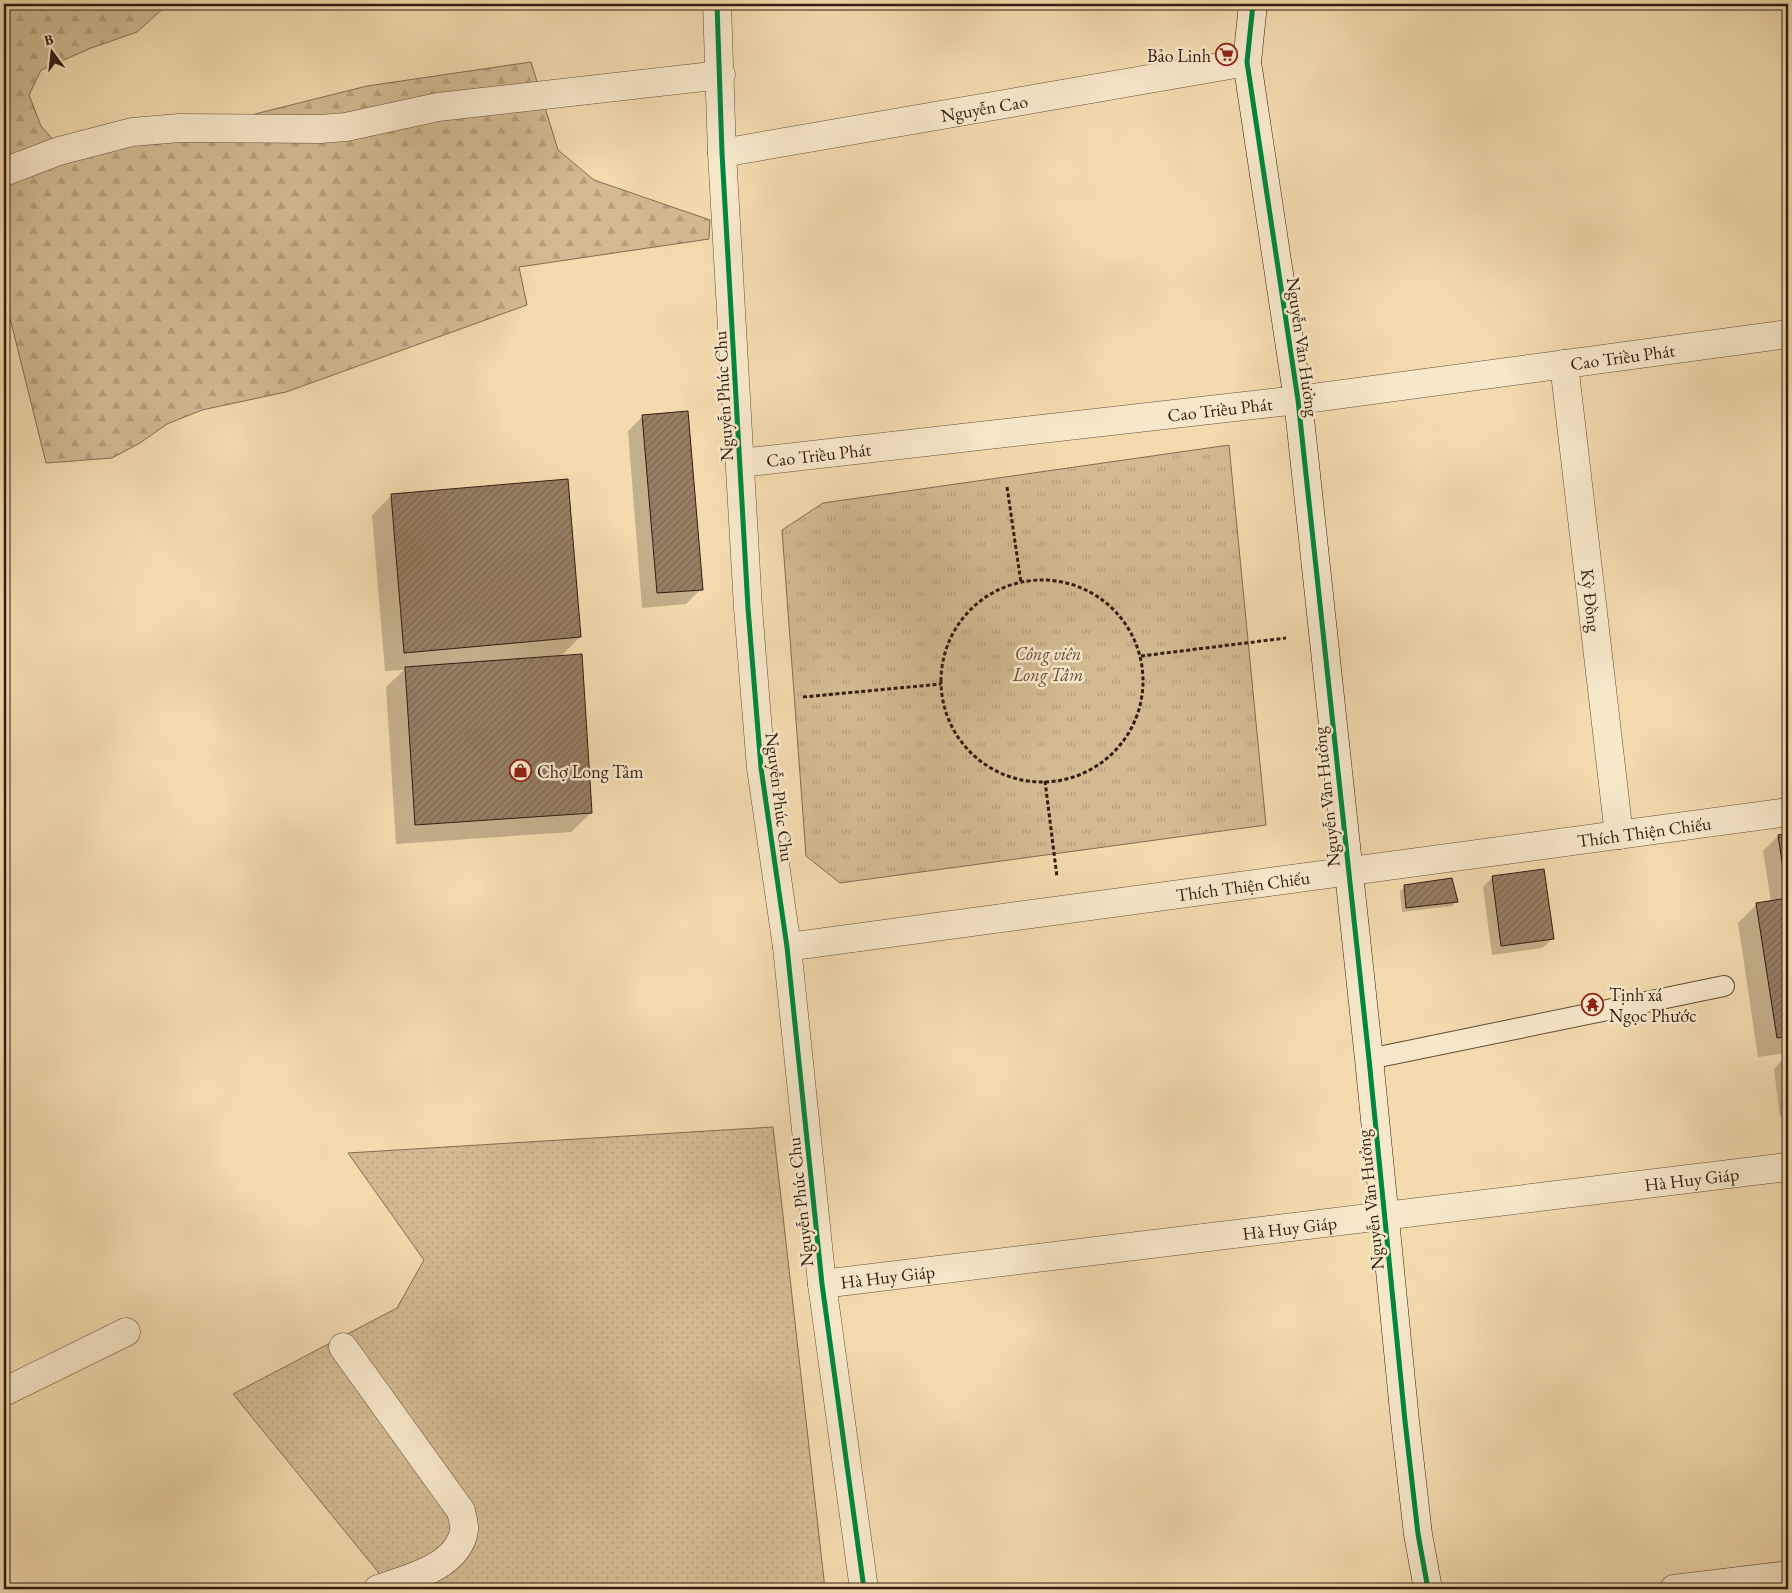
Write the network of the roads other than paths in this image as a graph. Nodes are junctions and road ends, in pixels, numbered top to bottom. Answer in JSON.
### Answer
{"nodes":[{"id":1,"x":717,"y":4,"type":"edge"},
{"id":2,"x":1253,"y":4,"type":"edge"},
{"id":3,"x":1247,"y":62,"type":"junction"},
{"id":4,"x":721,"y":75,"type":"junction"},
{"id":5,"x":722,"y":153,"type":"junction"},
{"id":6,"x":4,"y":172,"type":"edge"},
{"id":7,"x":1788,"y":334,"type":"edge"},
{"id":8,"x":1564,"y":364,"type":"junction"},
{"id":9,"x":1298,"y":400,"type":"junction"},
{"id":10,"x":740,"y":463,"type":"junction"},
{"id":11,"x":1788,"y":812,"type":"edge"},
{"id":12,"x":1619,"y":835,"type":"junction"},
{"id":13,"x":1348,"y":870,"type":"junction"},
{"id":14,"x":788,"y":947,"type":"junction"},
{"id":15,"x":1724,"y":986,"type":"dead end"},
{"id":16,"x":1369,"y":1058,"type":"junction"},
{"id":17,"x":1788,"y":1167,"type":"edge"},
{"id":18,"x":1385,"y":1216,"type":"junction"},
{"id":19,"x":822,"y":1284,"type":"junction"},
{"id":20,"x":126,"y":1332,"type":"dead end"},
{"id":21,"x":343,"y":1347,"type":"dead end"},
{"id":22,"x":4,"y":1392,"type":"edge"},
{"id":23,"x":1788,"y":1575,"type":"edge"},
{"id":24,"x":378,"y":1589,"type":"edge"},
{"id":25,"x":864,"y":1589,"type":"edge"},
{"id":26,"x":1428,"y":1589,"type":"edge"},
{"id":27,"x":1674,"y":1589,"type":"edge"}],
"edges":[{"from":1,"to":4,"type":"street","name":"Nguyễn Phúc Chu"},
{"from":2,"to":3,"type":"street","name":"Nguyễn Văn Hưởng"},
{"from":3,"to":5,"type":"street","name":"Nguyễn Cao"},
{"from":3,"to":9,"type":"street","name":"Nguyễn Văn Hưởng"},
{"from":4,"to":5,"type":"street","name":"Nguyễn Phúc Chu"},
{"from":4,"to":6,"type":"street"},
{"from":5,"to":10,"type":"street","name":"Nguyễn Phúc Chu"},
{"from":7,"to":8,"type":"street","name":"Cao Triều Phát"},
{"from":8,"to":9,"type":"street","name":"Cao Triều Phát"},
{"from":8,"to":12,"type":"street","name":"Kỳ Đồng"},
{"from":9,"to":10,"type":"street","name":"Cao Triều Phát"},
{"from":9,"to":13,"type":"street","name":"Nguyễn Văn Hưởng"},
{"from":10,"to":14,"type":"street","name":"Nguyễn Phúc Chu"},
{"from":11,"to":12,"type":"street","name":"Thích Thiện Chiếu"},
{"from":12,"to":13,"type":"street","name":"Thích Thiện Chiếu"},
{"from":13,"to":14,"type":"street","name":"Thích Thiện Chiếu"},
{"from":13,"to":16,"type":"street","name":"Nguyễn Văn Hưởng"},
{"from":14,"to":19,"type":"street","name":"Nguyễn Phúc Chu"},
{"from":15,"to":16,"type":"lane"},
{"from":16,"to":18,"type":"street","name":"Nguyễn Văn Hưởng"},
{"from":17,"to":18,"type":"street","name":"Hà Huy Giáp"},
{"from":18,"to":19,"type":"street","name":"Hà Huy Giáp"},
{"from":18,"to":26,"type":"street","name":"Nguyễn Văn Hưởng"},
{"from":19,"to":25,"type":"street","name":"Nguyễn Phúc Chu"},
{"from":20,"to":22,"type":"street"},
{"from":21,"to":24,"type":"street"},
{"from":23,"to":27,"type":"street"}]}
